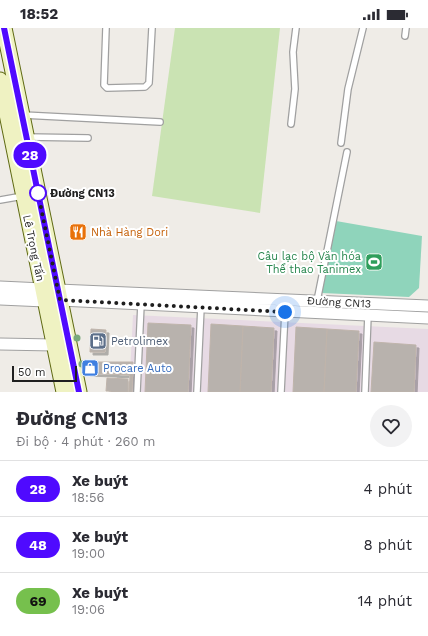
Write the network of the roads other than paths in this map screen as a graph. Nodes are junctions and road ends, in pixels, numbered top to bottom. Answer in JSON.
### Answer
{"nodes":[{"id":1,"x":4,"y":28,"type":"edge"},
{"id":2,"x":106,"y":28,"type":"edge"},
{"id":3,"x":152,"y":28,"type":"edge"},
{"id":4,"x":296,"y":28,"type":"edge"},
{"id":5,"x":363,"y":28,"type":"edge"},
{"id":6,"x":406,"y":28,"type":"edge"},
{"id":7,"x":405,"y":36,"type":"dead end"},
{"id":8,"x":0,"y":80,"type":"edge"},
{"id":9,"x":23,"y":115,"type":"junction"},
{"id":10,"x":160,"y":122,"type":"dead end"},
{"id":11,"x":291,"y":124,"type":"dead end"},
{"id":12,"x":27,"y":137,"type":"junction"},
{"id":13,"x":88,"y":138,"type":"dead end"},
{"id":14,"x":341,"y":143,"type":"dead end"},
{"id":15,"x":347,"y":152,"type":"dead end"},
{"id":16,"x":24,"y":196,"type":"junction"},
{"id":17,"x":0,"y":200,"type":"edge"},
{"id":18,"x":0,"y":288,"type":"edge"},
{"id":19,"x":52,"y":295,"type":"junction"},
{"id":20,"x":0,"y":298,"type":"edge"},
{"id":21,"x":317,"y":302,"type":"junction"},
{"id":22,"x":141,"y":304,"type":"junction"},
{"id":23,"x":208,"y":304,"type":"junction"},
{"id":24,"x":428,"y":306,"type":"edge"},
{"id":25,"x":285,"y":312,"type":"junction"},
{"id":26,"x":368,"y":315,"type":"junction"},
{"id":27,"x":428,"y":318,"type":"edge"},
{"id":28,"x":0,"y":344,"type":"edge"},
{"id":29,"x":54,"y":346,"type":"junction"},
{"id":30,"x":64,"y":392,"type":"edge"},
{"id":31,"x":79,"y":392,"type":"edge"},
{"id":32,"x":137,"y":392,"type":"edge"},
{"id":33,"x":197,"y":392,"type":"edge"},
{"id":34,"x":281,"y":392,"type":"edge"},
{"id":35,"x":365,"y":392,"type":"edge"}],
"edges":[{"from":1,"to":9,"type":"main road","name":"Lê Trọng Tấn"},
{"from":2,"to":3,"type":"lane"},
{"from":4,"to":11,"type":"lane"},
{"from":5,"to":14,"type":"lane"},
{"from":6,"to":7,"type":"lane"},
{"from":8,"to":16,"type":"main road","name":"Lê Trọng Tấn"},
{"from":9,"to":10,"type":"lane"},
{"from":9,"to":12,"type":"main road","name":"Lê Trọng Tấn"},
{"from":12,"to":13,"type":"lane"},
{"from":12,"to":19,"type":"main road","name":"Lê Trọng Tấn"},
{"from":15,"to":21,"type":"lane"},
{"from":16,"to":17,"type":"lane"},
{"from":16,"to":19,"type":"main road","name":"Lê Trọng Tấn"},
{"from":18,"to":19,"type":"street","name":"Đường CN13"},
{"from":19,"to":20,"type":"street","name":"Đường CN13"},
{"from":19,"to":22,"type":"street","name":"Đường CN13"},
{"from":19,"to":23,"type":"street","name":"Đường CN13"},
{"from":19,"to":29,"type":"main road","name":"Lê Trọng Tấn"},
{"from":19,"to":31,"type":"main road","name":"Lê Trọng Tấn"},
{"from":21,"to":23,"type":"street","name":"Đường CN13"},
{"from":21,"to":24,"type":"street","name":"Đường CN13"},
{"from":22,"to":23,"type":"street","name":"Đường CN13"},
{"from":22,"to":32,"type":"lane"},
{"from":23,"to":25,"type":"street","name":"Đường CN13"},
{"from":23,"to":33,"type":"lane"},
{"from":25,"to":26,"type":"street","name":"Đường CN13"},
{"from":25,"to":34,"type":"lane"},
{"from":26,"to":27,"type":"street","name":"Đường CN13"},
{"from":26,"to":35,"type":"lane"},
{"from":28,"to":29,"type":"street"},
{"from":29,"to":30,"type":"main road","name":"Lê Trọng Tấn"}]}
